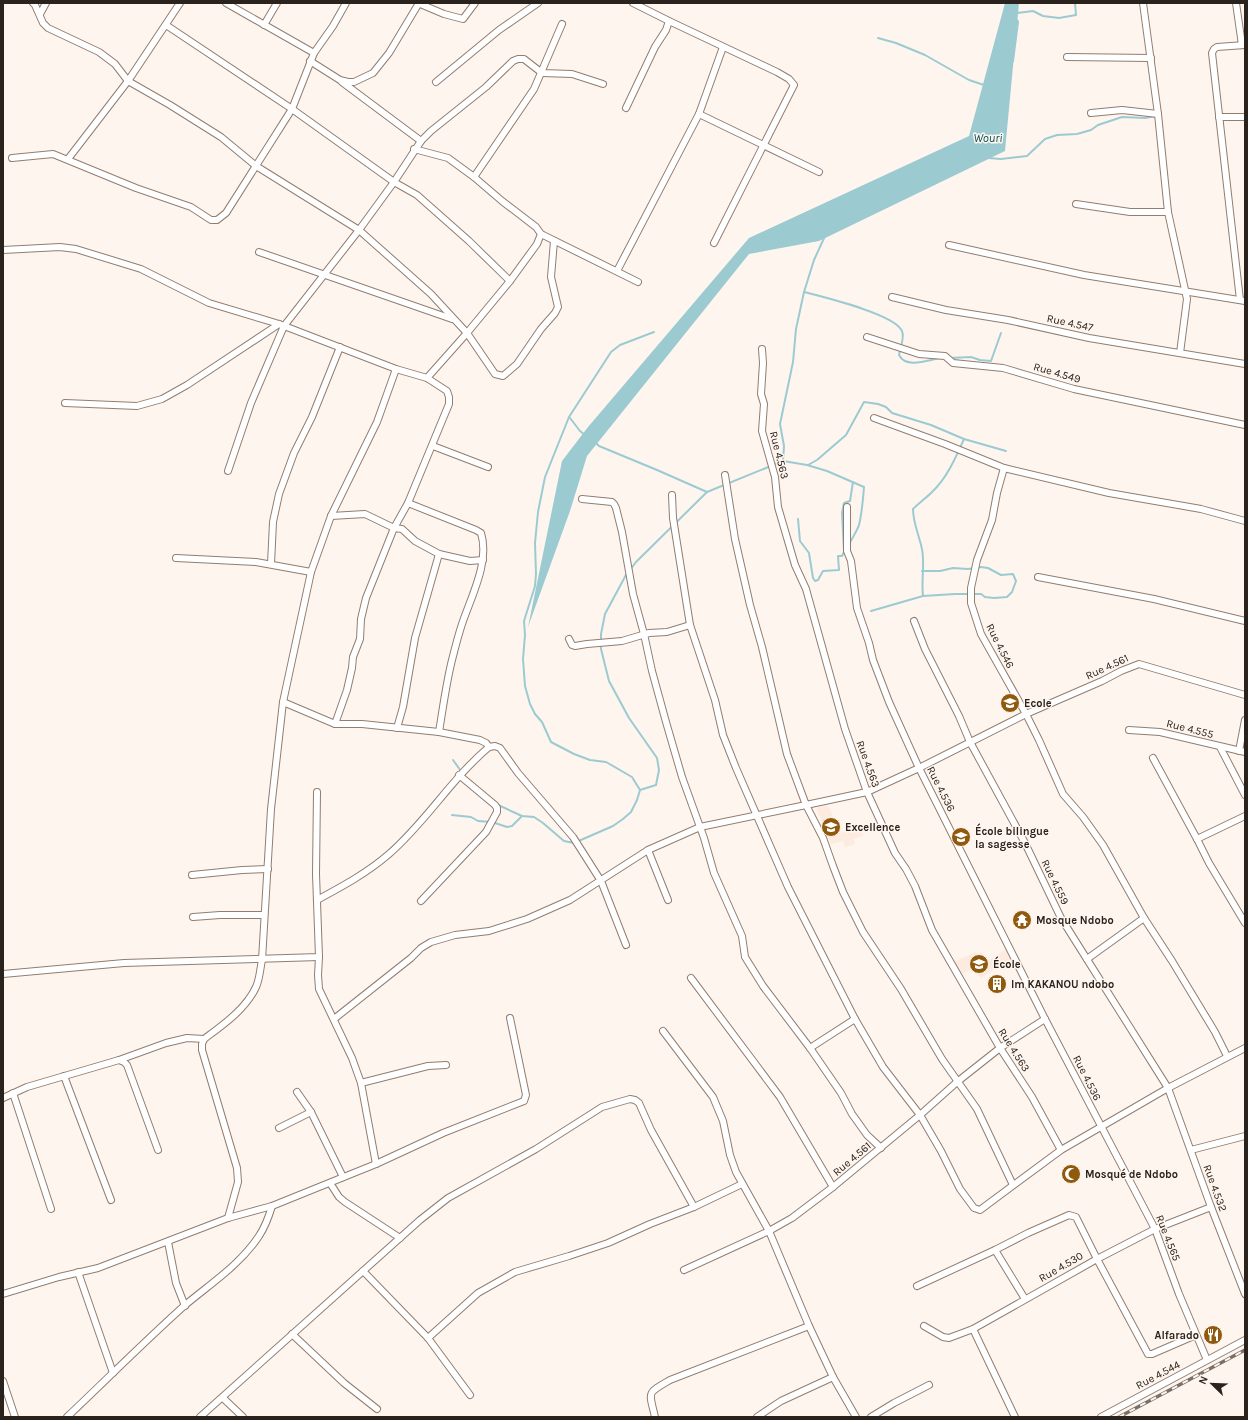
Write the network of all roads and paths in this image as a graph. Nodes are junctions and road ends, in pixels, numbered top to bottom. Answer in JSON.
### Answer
{"nodes":[{"id":1,"x":33,"y":3,"type":"edge"},
{"id":2,"x":46,"y":3,"type":"edge"},
{"id":3,"x":180,"y":3,"type":"edge"},
{"id":4,"x":226,"y":3,"type":"edge"},
{"id":5,"x":277,"y":3,"type":"edge"},
{"id":6,"x":346,"y":3,"type":"edge"},
{"id":7,"x":418,"y":3,"type":"edge"},
{"id":8,"x":475,"y":3,"type":"edge"},
{"id":9,"x":538,"y":3,"type":"edge"},
{"id":10,"x":633,"y":3,"type":"edge"},
{"id":11,"x":1143,"y":3,"type":"edge"},
{"id":12,"x":1236,"y":3,"type":"edge"},
{"id":13,"x":40,"y":14,"type":"junction"},
{"id":14,"x":669,"y":22,"type":"junction"},
{"id":15,"x":562,"y":24,"type":"dead end"},
{"id":16,"x":166,"y":25,"type":"junction"},
{"id":17,"x":264,"y":25,"type":"junction"},
{"id":18,"x":1243,"y":45,"type":"edge"},
{"id":19,"x":723,"y":47,"type":"junction"},
{"id":20,"x":314,"y":53,"type":"junction"},
{"id":21,"x":1067,"y":57,"type":"dead end"},
{"id":22,"x":1151,"y":58,"type":"junction"},
{"id":23,"x":310,"y":61,"type":"junction"},
{"id":24,"x":542,"y":73,"type":"junction"},
{"id":25,"x":340,"y":80,"type":"junction"},
{"id":26,"x":128,"y":81,"type":"junction"},
{"id":27,"x":436,"y":82,"type":"dead end"},
{"id":28,"x":603,"y":84,"type":"dead end"},
{"id":29,"x":626,"y":108,"type":"dead end"},
{"id":30,"x":292,"y":109,"type":"junction"},
{"id":31,"x":1091,"y":113,"type":"dead end"},
{"id":32,"x":699,"y":114,"type":"junction"},
{"id":33,"x":1158,"y":114,"type":"junction"},
{"id":34,"x":1219,"y":117,"type":"junction"},
{"id":35,"x":1245,"y":117,"type":"edge"},
{"id":36,"x":421,"y":140,"type":"junction"},
{"id":37,"x":764,"y":144,"type":"junction"},
{"id":38,"x":414,"y":150,"type":"junction"},
{"id":39,"x":12,"y":158,"type":"dead end"},
{"id":40,"x":68,"y":160,"type":"junction"},
{"id":41,"x":256,"y":166,"type":"junction"},
{"id":42,"x":819,"y":172,"type":"dead end"},
{"id":43,"x":474,"y":177,"type":"junction"},
{"id":44,"x":394,"y":182,"type":"junction"},
{"id":45,"x":1076,"y":204,"type":"dead end"},
{"id":46,"x":1168,"y":212,"type":"junction"},
{"id":47,"x":360,"y":230,"type":"junction"},
{"id":48,"x":541,"y":234,"type":"junction"},
{"id":49,"x":554,"y":241,"type":"junction"},
{"id":50,"x":714,"y":243,"type":"dead end"},
{"id":51,"x":949,"y":245,"type":"dead end"},
{"id":52,"x":3,"y":250,"type":"edge"},
{"id":53,"x":259,"y":252,"type":"dead end"},
{"id":54,"x":617,"y":271,"type":"junction"},
{"id":55,"x":325,"y":275,"type":"junction"},
{"id":56,"x":510,"y":281,"type":"junction"},
{"id":57,"x":638,"y":282,"type":"dead end"},
{"id":58,"x":1186,"y":292,"type":"junction"},
{"id":59,"x":892,"y":297,"type":"dead end"},
{"id":60,"x":1243,"y":301,"type":"edge"},
{"id":61,"x":453,"y":319,"type":"junction"},
{"id":62,"x":282,"y":325,"type":"junction"},
{"id":63,"x":467,"y":334,"type":"junction"},
{"id":64,"x":867,"y":337,"type":"dead end"},
{"id":65,"x":340,"y":347,"type":"junction"},
{"id":66,"x":762,"y":349,"type":"dead end"},
{"id":67,"x":1180,"y":353,"type":"junction"},
{"id":68,"x":1245,"y":364,"type":"edge"},
{"id":69,"x":396,"y":369,"type":"junction"},
{"id":70,"x":427,"y":378,"type":"junction"},
{"id":71,"x":65,"y":404,"type":"dead end"},
{"id":72,"x":874,"y":418,"type":"dead end"},
{"id":73,"x":1245,"y":425,"type":"edge"},
{"id":74,"x":432,"y":446,"type":"junction"},
{"id":75,"x":488,"y":467,"type":"dead end"},
{"id":76,"x":1004,"y":468,"type":"junction"},
{"id":77,"x":228,"y":471,"type":"dead end"},
{"id":78,"x":725,"y":475,"type":"dead end"},
{"id":79,"x":672,"y":495,"type":"dead end"},
{"id":80,"x":582,"y":499,"type":"dead end"},
{"id":81,"x":408,"y":503,"type":"junction"},
{"id":82,"x":847,"y":507,"type":"dead end"},
{"id":83,"x":331,"y":516,"type":"junction"},
{"id":84,"x":1245,"y":521,"type":"edge"},
{"id":85,"x":394,"y":528,"type":"junction"},
{"id":86,"x":439,"y":554,"type":"junction"},
{"id":87,"x":176,"y":558,"type":"dead end"},
{"id":88,"x":483,"y":560,"type":"junction"},
{"id":89,"x":271,"y":564,"type":"junction"},
{"id":90,"x":311,"y":572,"type":"junction"},
{"id":91,"x":1038,"y":577,"type":"dead end"},
{"id":92,"x":914,"y":621,"type":"dead end"},
{"id":93,"x":1245,"y":621,"type":"edge"},
{"id":94,"x":690,"y":624,"type":"junction"},
{"id":95,"x":644,"y":634,"type":"junction"},
{"id":96,"x":569,"y":639,"type":"dead end"},
{"id":97,"x":1245,"y":695,"type":"edge"},
{"id":98,"x":283,"y":702,"type":"junction"},
{"id":99,"x":1026,"y":714,"type":"junction"},
{"id":100,"x":1245,"y":720,"type":"edge"},
{"id":101,"x":335,"y":724,"type":"junction"},
{"id":102,"x":398,"y":728,"type":"junction"},
{"id":103,"x":1129,"y":730,"type":"dead end"},
{"id":104,"x":439,"y":732,"type":"junction"},
{"id":105,"x":970,"y":742,"type":"junction"},
{"id":106,"x":489,"y":747,"type":"junction"},
{"id":107,"x":1220,"y":747,"type":"junction"},
{"id":108,"x":1242,"y":752,"type":"edge"},
{"id":109,"x":1153,"y":758,"type":"dead end"},
{"id":110,"x":919,"y":768,"type":"junction"},
{"id":111,"x":459,"y":775,"type":"junction"},
{"id":112,"x":318,"y":792,"type":"dead end"},
{"id":113,"x":867,"y":792,"type":"junction"},
{"id":114,"x":1245,"y":795,"type":"edge"},
{"id":115,"x":806,"y":805,"type":"junction"},
{"id":116,"x":757,"y":816,"type":"junction"},
{"id":117,"x":1245,"y":816,"type":"edge"},
{"id":118,"x":700,"y":827,"type":"junction"},
{"id":119,"x":1197,"y":839,"type":"junction"},
{"id":120,"x":648,"y":850,"type":"junction"},
{"id":121,"x":268,"y":869,"type":"junction"},
{"id":122,"x":192,"y":875,"type":"dead end"},
{"id":123,"x":601,"y":881,"type":"junction"},
{"id":124,"x":317,"y":900,"type":"junction"},
{"id":125,"x":668,"y":900,"type":"dead end"},
{"id":126,"x":421,"y":901,"type":"dead end"},
{"id":127,"x":264,"y":915,"type":"junction"},
{"id":128,"x":193,"y":917,"type":"dead end"},
{"id":129,"x":1144,"y":918,"type":"junction"},
{"id":130,"x":1245,"y":923,"type":"edge"},
{"id":131,"x":626,"y":945,"type":"dead end"},
{"id":132,"x":319,"y":957,"type":"junction"},
{"id":133,"x":1087,"y":959,"type":"junction"},
{"id":134,"x":262,"y":960,"type":"junction"},
{"id":135,"x":3,"y":974,"type":"edge"},
{"id":136,"x":691,"y":978,"type":"dead end"},
{"id":137,"x":510,"y":1018,"type":"dead end"},
{"id":138,"x":334,"y":1019,"type":"junction"},
{"id":139,"x":855,"y":1019,"type":"junction"},
{"id":140,"x":1045,"y":1019,"type":"junction"},
{"id":141,"x":663,"y":1031,"type":"dead end"},
{"id":142,"x":204,"y":1039,"type":"junction"},
{"id":143,"x":810,"y":1048,"type":"junction"},
{"id":144,"x":1000,"y":1048,"type":"junction"},
{"id":145,"x":1245,"y":1048,"type":"edge"},
{"id":146,"x":1227,"y":1056,"type":"junction"},
{"id":147,"x":119,"y":1060,"type":"junction"},
{"id":148,"x":446,"y":1065,"type":"dead end"},
{"id":149,"x":64,"y":1076,"type":"junction"},
{"id":150,"x":957,"y":1082,"type":"junction"},
{"id":151,"x":361,"y":1083,"type":"junction"},
{"id":152,"x":1168,"y":1088,"type":"junction"},
{"id":153,"x":297,"y":1092,"type":"dead end"},
{"id":154,"x":12,"y":1093,"type":"junction"},
{"id":155,"x":3,"y":1098,"type":"edge"},
{"id":156,"x":311,"y":1112,"type":"junction"},
{"id":157,"x":920,"y":1115,"type":"junction"},
{"id":158,"x":1101,"y":1127,"type":"junction"},
{"id":159,"x":279,"y":1128,"type":"dead end"},
{"id":160,"x":1245,"y":1136,"type":"edge"},
{"id":161,"x":881,"y":1148,"type":"junction"},
{"id":162,"x":158,"y":1150,"type":"dead end"},
{"id":163,"x":1061,"y":1150,"type":"junction"},
{"id":164,"x":1191,"y":1150,"type":"junction"},
{"id":165,"x":376,"y":1164,"type":"junction"},
{"id":166,"x":343,"y":1177,"type":"junction"},
{"id":167,"x":330,"y":1183,"type":"junction"},
{"id":168,"x":742,"y":1184,"type":"junction"},
{"id":169,"x":1013,"y":1185,"type":"junction"},
{"id":170,"x":833,"y":1187,"type":"junction"},
{"id":171,"x":111,"y":1200,"type":"dead end"},
{"id":172,"x":272,"y":1206,"type":"junction"},
{"id":173,"x":694,"y":1207,"type":"junction"},
{"id":174,"x":1210,"y":1207,"type":"junction"},
{"id":175,"x":51,"y":1209,"type":"dead end"},
{"id":176,"x":228,"y":1218,"type":"junction"},
{"id":177,"x":1155,"y":1229,"type":"junction"},
{"id":178,"x":769,"y":1231,"type":"junction"},
{"id":179,"x":400,"y":1238,"type":"junction"},
{"id":180,"x":168,"y":1242,"type":"junction"},
{"id":181,"x":995,"y":1250,"type":"junction"},
{"id":182,"x":1097,"y":1259,"type":"junction"},
{"id":183,"x":684,"y":1270,"type":"dead end"},
{"id":184,"x":363,"y":1271,"type":"junction"},
{"id":185,"x":78,"y":1272,"type":"junction"},
{"id":186,"x":917,"y":1286,"type":"dead end"},
{"id":187,"x":3,"y":1294,"type":"edge"},
{"id":188,"x":1245,"y":1294,"type":"edge"},
{"id":189,"x":1025,"y":1299,"type":"junction"},
{"id":190,"x":185,"y":1306,"type":"junction"},
{"id":191,"x":809,"y":1326,"type":"junction"},
{"id":192,"x":924,"y":1326,"type":"dead end"},
{"id":193,"x":973,"y":1329,"type":"junction"},
{"id":194,"x":292,"y":1334,"type":"junction"},
{"id":195,"x":1196,"y":1335,"type":"junction"},
{"id":196,"x":428,"y":1338,"type":"junction"},
{"id":197,"x":1245,"y":1340,"type":"edge"},
{"id":198,"x":1206,"y":1360,"type":"junction"},
{"id":199,"x":113,"y":1373,"type":"junction"},
{"id":200,"x":833,"y":1376,"type":"junction"},
{"id":201,"x":3,"y":1381,"type":"edge"},
{"id":202,"x":929,"y":1385,"type":"dead end"},
{"id":203,"x":5,"y":1395,"type":"edge"},
{"id":204,"x":470,"y":1395,"type":"dead end"},
{"id":205,"x":223,"y":1398,"type":"junction"},
{"id":206,"x":377,"y":1409,"type":"dead end"},
{"id":207,"x":16,"y":1417,"type":"edge"},
{"id":208,"x":68,"y":1417,"type":"edge"},
{"id":209,"x":200,"y":1417,"type":"edge"},
{"id":210,"x":243,"y":1417,"type":"edge"},
{"id":211,"x":655,"y":1417,"type":"edge"},
{"id":212,"x":757,"y":1417,"type":"edge"},
{"id":213,"x":856,"y":1417,"type":"edge"},
{"id":214,"x":871,"y":1417,"type":"edge"},
{"id":215,"x":1015,"y":1417,"type":"edge"},
{"id":216,"x":1101,"y":1417,"type":"edge"}],
"edges":[{"from":1,"to":13,"type":"street"},
{"from":2,"to":13,"type":"street"},
{"from":3,"to":16,"type":"street"},
{"from":4,"to":17,"type":"street"},
{"from":5,"to":17,"type":"street"},
{"from":6,"to":20,"type":"street"},
{"from":7,"to":8,"type":"street"},
{"from":7,"to":25,"type":"street"},
{"from":9,"to":27,"type":"street"},
{"from":10,"to":14,"type":"street"},
{"from":11,"to":22,"type":"street"},
{"from":12,"to":18,"type":"street"},
{"from":13,"to":26,"type":"street"},
{"from":14,"to":19,"type":"street"},
{"from":14,"to":29,"type":"street"},
{"from":15,"to":24,"type":"street"},
{"from":16,"to":26,"type":"street"},
{"from":16,"to":30,"type":"street"},
{"from":17,"to":20,"type":"street"},
{"from":18,"to":34,"type":"street"},
{"from":19,"to":32,"type":"street"},
{"from":19,"to":37,"type":"street"},
{"from":20,"to":23,"type":"street"},
{"from":21,"to":22,"type":"street"},
{"from":22,"to":33,"type":"street"},
{"from":23,"to":25,"type":"street"},
{"from":23,"to":30,"type":"street"},
{"from":24,"to":28,"type":"street"},
{"from":24,"to":36,"type":"street"},
{"from":24,"to":43,"type":"street"},
{"from":25,"to":36,"type":"street"},
{"from":26,"to":40,"type":"street"},
{"from":26,"to":41,"type":"street"},
{"from":30,"to":41,"type":"street"},
{"from":30,"to":44,"type":"street"},
{"from":31,"to":33,"type":"street"},
{"from":32,"to":37,"type":"street"},
{"from":32,"to":54,"type":"street"},
{"from":33,"to":46,"type":"street"},
{"from":34,"to":35,"type":"street"},
{"from":34,"to":60,"type":"street"},
{"from":36,"to":38,"type":"street"},
{"from":37,"to":42,"type":"street"},
{"from":37,"to":50,"type":"street"},
{"from":38,"to":43,"type":"street"},
{"from":38,"to":44,"type":"street"},
{"from":39,"to":40,"type":"street"},
{"from":40,"to":41,"type":"street"},
{"from":41,"to":47,"type":"street"},
{"from":43,"to":48,"type":"street"},
{"from":44,"to":47,"type":"street"},
{"from":44,"to":56,"type":"street"},
{"from":45,"to":46,"type":"street"},
{"from":46,"to":58,"type":"street"},
{"from":47,"to":55,"type":"street"},
{"from":47,"to":61,"type":"street"},
{"from":48,"to":49,"type":"street"},
{"from":48,"to":56,"type":"street"},
{"from":49,"to":54,"type":"street"},
{"from":49,"to":63,"type":"street"},
{"from":51,"to":58,"type":"street"},
{"from":52,"to":62,"type":"street"},
{"from":53,"to":55,"type":"street"},
{"from":54,"to":57,"type":"street"},
{"from":55,"to":61,"type":"street"},
{"from":55,"to":62,"type":"street"},
{"from":56,"to":63,"type":"street"},
{"from":58,"to":60,"type":"street"},
{"from":58,"to":67,"type":"street"},
{"from":59,"to":67,"type":"street","name":"Rue 4.547"},
{"from":61,"to":63,"type":"street"},
{"from":62,"to":65,"type":"street"},
{"from":62,"to":71,"type":"street"},
{"from":62,"to":77,"type":"street"},
{"from":63,"to":70,"type":"street"},
{"from":64,"to":73,"type":"street","name":"Rue 4.549"},
{"from":65,"to":69,"type":"street"},
{"from":65,"to":89,"type":"street"},
{"from":66,"to":113,"type":"street","name":"Rue 4.563"},
{"from":67,"to":68,"type":"street","name":"Rue 4.547"},
{"from":69,"to":70,"type":"street"},
{"from":69,"to":83,"type":"street"},
{"from":70,"to":74,"type":"street"},
{"from":72,"to":76,"type":"street"},
{"from":74,"to":75,"type":"street"},
{"from":74,"to":81,"type":"street"},
{"from":76,"to":84,"type":"street"},
{"from":76,"to":99,"type":"street","name":"Rue 4.546"},
{"from":78,"to":115,"type":"street"},
{"from":79,"to":94,"type":"street"},
{"from":80,"to":95,"type":"street"},
{"from":81,"to":85,"type":"street"},
{"from":81,"to":88,"type":"street"},
{"from":82,"to":110,"type":"street","name":"Rue 4.536"},
{"from":83,"to":85,"type":"street"},
{"from":83,"to":90,"type":"street"},
{"from":85,"to":86,"type":"street"},
{"from":85,"to":101,"type":"street"},
{"from":86,"to":88,"type":"street"},
{"from":86,"to":102,"type":"street"},
{"from":87,"to":89,"type":"street"},
{"from":88,"to":104,"type":"street"},
{"from":89,"to":90,"type":"street"},
{"from":90,"to":98,"type":"street"},
{"from":91,"to":93,"type":"street"},
{"from":92,"to":105,"type":"street","name":"Rue 4.559"},
{"from":94,"to":95,"type":"street"},
{"from":94,"to":116,"type":"street"},
{"from":95,"to":96,"type":"street"},
{"from":95,"to":118,"type":"street"},
{"from":97,"to":99,"type":"street","name":"Rue 4.561"},
{"from":98,"to":101,"type":"street"},
{"from":98,"to":121,"type":"street"},
{"from":99,"to":105,"type":"street"},
{"from":99,"to":129,"type":"street","name":"Rue 4.546"},
{"from":100,"to":108,"type":"street"},
{"from":101,"to":102,"type":"street"},
{"from":102,"to":104,"type":"street"},
{"from":103,"to":107,"type":"street","name":"Rue 4.555"},
{"from":104,"to":106,"type":"street"},
{"from":105,"to":110,"type":"street"},
{"from":105,"to":133,"type":"street","name":"Rue 4.559"},
{"from":106,"to":111,"type":"street"},
{"from":106,"to":123,"type":"street"},
{"from":107,"to":108,"type":"street","name":"Rue 4.555"},
{"from":107,"to":114,"type":"street"},
{"from":109,"to":119,"type":"street"},
{"from":110,"to":113,"type":"street"},
{"from":110,"to":140,"type":"street","name":"Rue 4.536"},
{"from":111,"to":124,"type":"street"},
{"from":111,"to":126,"type":"street"},
{"from":112,"to":124,"type":"street"},
{"from":113,"to":115,"type":"street"},
{"from":113,"to":144,"type":"street","name":"Rue 4.563"},
{"from":115,"to":116,"type":"street"},
{"from":115,"to":150,"type":"street"},
{"from":116,"to":118,"type":"street"},
{"from":116,"to":139,"type":"street"},
{"from":117,"to":119,"type":"street"},
{"from":118,"to":120,"type":"street"},
{"from":118,"to":143,"type":"street"},
{"from":119,"to":130,"type":"street"},
{"from":120,"to":123,"type":"street"},
{"from":120,"to":125,"type":"street"},
{"from":121,"to":122,"type":"street"},
{"from":121,"to":127,"type":"street"},
{"from":123,"to":131,"type":"street"},
{"from":123,"to":138,"type":"street"},
{"from":124,"to":132,"type":"street"},
{"from":127,"to":128,"type":"street"},
{"from":127,"to":134,"type":"street"},
{"from":129,"to":133,"type":"street"},
{"from":129,"to":146,"type":"street","name":"Rue 4.546"},
{"from":132,"to":134,"type":"street"},
{"from":132,"to":138,"type":"street"},
{"from":133,"to":152,"type":"street","name":"Rue 4.559"},
{"from":134,"to":135,"type":"street"},
{"from":134,"to":142,"type":"street"},
{"from":136,"to":170,"type":"street","name":"Rue 4.561"},
{"from":137,"to":165,"type":"street"},
{"from":138,"to":151,"type":"street"},
{"from":139,"to":143,"type":"street"},
{"from":139,"to":157,"type":"street"},
{"from":140,"to":144,"type":"street","name":"Rue 4.561"},
{"from":140,"to":158,"type":"street","name":"Rue 4.536"},
{"from":141,"to":168,"type":"street"},
{"from":142,"to":147,"type":"street"},
{"from":142,"to":176,"type":"street"},
{"from":143,"to":161,"type":"street"},
{"from":144,"to":150,"type":"street","name":"Rue 4.561"},
{"from":144,"to":163,"type":"street","name":"Rue 4.563"},
{"from":145,"to":146,"type":"street"},
{"from":146,"to":152,"type":"street"},
{"from":147,"to":149,"type":"street"},
{"from":147,"to":162,"type":"street"},
{"from":148,"to":151,"type":"street"},
{"from":149,"to":154,"type":"street"},
{"from":149,"to":171,"type":"street"},
{"from":150,"to":157,"type":"street","name":"Rue 4.561"},
{"from":150,"to":169,"type":"street"},
{"from":151,"to":165,"type":"street"},
{"from":152,"to":158,"type":"street"},
{"from":152,"to":164,"type":"street","name":"Rue 4.532"},
{"from":153,"to":156,"type":"street"},
{"from":154,"to":155,"type":"street"},
{"from":154,"to":175,"type":"street"},
{"from":156,"to":159,"type":"street"},
{"from":156,"to":166,"type":"street"},
{"from":157,"to":161,"type":"street","name":"Rue 4.561"},
{"from":157,"to":169,"type":"street"},
{"from":158,"to":163,"type":"street"},
{"from":158,"to":177,"type":"street","name":"Rue 4.565"},
{"from":160,"to":164,"type":"street"},
{"from":161,"to":170,"type":"street","name":"Rue 4.561"},
{"from":163,"to":169,"type":"street"},
{"from":164,"to":174,"type":"street","name":"Rue 4.532"},
{"from":165,"to":166,"type":"street"},
{"from":166,"to":167,"type":"street"},
{"from":167,"to":172,"type":"street"},
{"from":167,"to":179,"type":"street"},
{"from":168,"to":173,"type":"street"},
{"from":168,"to":178,"type":"street"},
{"from":170,"to":178,"type":"street"},
{"from":172,"to":176,"type":"street"},
{"from":172,"to":190,"type":"street"},
{"from":173,"to":179,"type":"street"},
{"from":173,"to":196,"type":"street"},
{"from":174,"to":177,"type":"street","name":"Rue 4.530"},
{"from":174,"to":188,"type":"street","name":"Rue 4.532"},
{"from":176,"to":180,"type":"street"},
{"from":177,"to":182,"type":"street","name":"Rue 4.530"},
{"from":177,"to":195,"type":"street","name":"Rue 4.565"},
{"from":178,"to":183,"type":"street"},
{"from":178,"to":191,"type":"street"},
{"from":179,"to":184,"type":"street"},
{"from":180,"to":185,"type":"street"},
{"from":180,"to":190,"type":"street"},
{"from":181,"to":182,"type":"street"},
{"from":181,"to":186,"type":"street"},
{"from":181,"to":189,"type":"street"},
{"from":182,"to":189,"type":"street","name":"Rue 4.530"},
{"from":182,"to":195,"type":"street"},
{"from":184,"to":194,"type":"street"},
{"from":184,"to":196,"type":"street"},
{"from":185,"to":187,"type":"street"},
{"from":185,"to":199,"type":"street"},
{"from":189,"to":193,"type":"street","name":"Rue 4.530"},
{"from":190,"to":199,"type":"street"},
{"from":191,"to":200,"type":"street"},
{"from":191,"to":211,"type":"street"},
{"from":192,"to":193,"type":"street","name":"Rue 4.530"},
{"from":193,"to":215,"type":"street"},
{"from":194,"to":205,"type":"street"},
{"from":194,"to":206,"type":"street"},
{"from":195,"to":198,"type":"street","name":"Rue 4.565"},
{"from":196,"to":204,"type":"street"},
{"from":197,"to":198,"type":"street","name":"Rue 4.544"},
{"from":198,"to":216,"type":"street","name":"Rue 4.544"},
{"from":199,"to":208,"type":"street"},
{"from":200,"to":212,"type":"street"},
{"from":200,"to":213,"type":"street"},
{"from":201,"to":203,"type":"street"},
{"from":202,"to":214,"type":"street"},
{"from":203,"to":207,"type":"street"},
{"from":205,"to":209,"type":"street"},
{"from":205,"to":210,"type":"street"}]}
